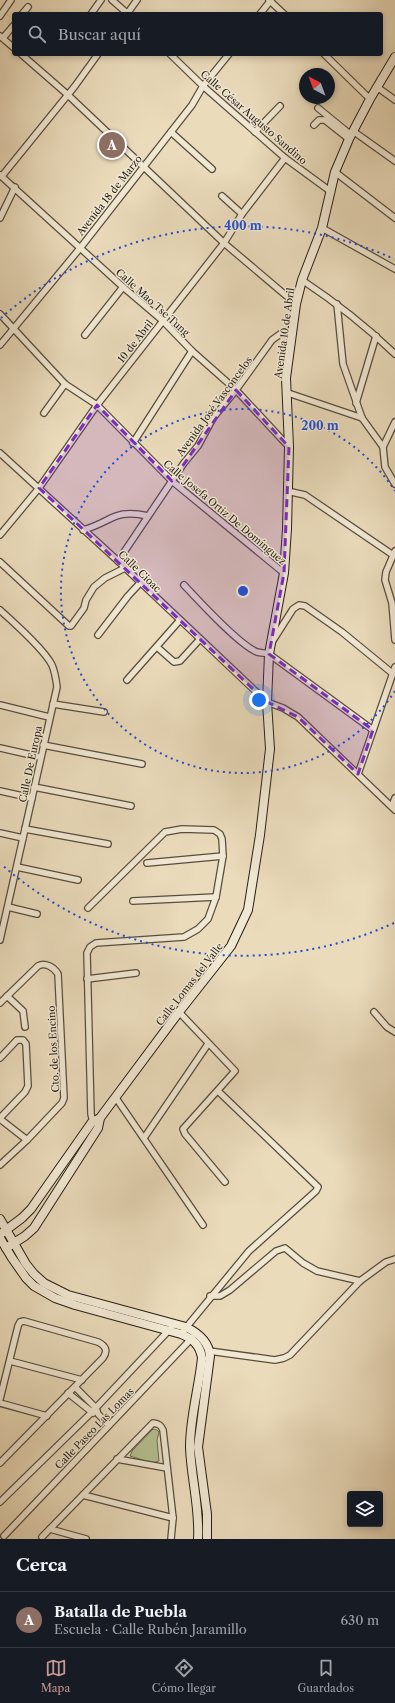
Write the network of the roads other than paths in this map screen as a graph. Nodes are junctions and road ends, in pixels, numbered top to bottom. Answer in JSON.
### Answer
{"nodes":[{"id":1,"x":10,"y":0,"type":"edge"},
{"id":2,"x":101,"y":0,"type":"edge"},
{"id":3,"x":112,"y":0,"type":"edge"},
{"id":4,"x":137,"y":0,"type":"edge"},
{"id":5,"x":270,"y":0,"type":"edge"},
{"id":6,"x":28,"y":7,"type":"dead end"},
{"id":7,"x":24,"y":12,"type":"edge"},
{"id":8,"x":92,"y":12,"type":"edge"},
{"id":9,"x":125,"y":12,"type":"edge"},
{"id":10,"x":128,"y":12,"type":"edge"},
{"id":11,"x":261,"y":12,"type":"edge"},
{"id":12,"x":282,"y":12,"type":"edge"},
{"id":13,"x":0,"y":16,"type":"edge"},
{"id":14,"x":12,"y":27,"type":"edge"},
{"id":15,"x":2,"y":37,"type":"edge"},
{"id":16,"x":12,"y":46,"type":"edge"},
{"id":17,"x":23,"y":56,"type":"edge"},
{"id":18,"x":97,"y":56,"type":"edge"},
{"id":19,"x":172,"y":56,"type":"edge"},
{"id":20,"x":227,"y":56,"type":"edge"},
{"id":21,"x":326,"y":56,"type":"edge"},
{"id":22,"x":395,"y":58,"type":"edge"},
{"id":23,"x":204,"y":86,"type":"junction"},
{"id":24,"x":377,"y":86,"type":"junction"},
{"id":25,"x":68,"y":95,"type":"junction"},
{"id":26,"x":370,"y":99,"type":"junction"},
{"id":27,"x":395,"y":100,"type":"edge"},
{"id":28,"x":280,"y":106,"type":"dead end"},
{"id":29,"x":318,"y":108,"type":"dead end"},
{"id":30,"x":314,"y":125,"type":"dead end"},
{"id":31,"x":171,"y":132,"type":"junction"},
{"id":32,"x":255,"y":132,"type":"junction"},
{"id":33,"x":351,"y":135,"type":"junction"},
{"id":34,"x":285,"y":158,"type":"junction"},
{"id":35,"x":395,"y":161,"type":"edge"},
{"id":36,"x":142,"y":166,"type":"junction"},
{"id":37,"x":212,"y":169,"type":"dead end"},
{"id":38,"x":335,"y":172,"type":"junction"},
{"id":39,"x":1,"y":176,"type":"edge"},
{"id":40,"x":15,"y":187,"type":"junction"},
{"id":41,"x":330,"y":191,"type":"junction"},
{"id":42,"x":222,"y":196,"type":"dead end"},
{"id":43,"x":242,"y":214,"type":"junction"},
{"id":44,"x":0,"y":218,"type":"edge"},
{"id":45,"x":395,"y":218,"type":"edge"},
{"id":46,"x":322,"y":228,"type":"junction"},
{"id":47,"x":224,"y":243,"type":"junction"},
{"id":48,"x":81,"y":247,"type":"junction"},
{"id":49,"x":395,"y":269,"type":"edge"},
{"id":50,"x":302,"y":280,"type":"junction"},
{"id":51,"x":123,"y":287,"type":"junction"},
{"id":52,"x":296,"y":304,"type":"junction"},
{"id":53,"x":337,"y":304,"type":"junction"},
{"id":54,"x":0,"y":314,"type":"edge"},
{"id":55,"x":163,"y":321,"type":"junction"},
{"id":56,"x":13,"y":329,"type":"junction"},
{"id":57,"x":292,"y":331,"type":"junction"},
{"id":58,"x":85,"y":335,"type":"dead end"},
{"id":59,"x":376,"y":336,"type":"junction"},
{"id":60,"x":0,"y":345,"type":"edge"},
{"id":61,"x":192,"y":350,"type":"junction"},
{"id":62,"x":395,"y":354,"type":"edge"},
{"id":63,"x":65,"y":384,"type":"junction"},
{"id":64,"x":236,"y":390,"type":"junction"},
{"id":65,"x":288,"y":392,"type":"junction"},
{"id":66,"x":356,"y":403,"type":"junction"},
{"id":67,"x":97,"y":405,"type":"junction"},
{"id":68,"x":44,"y":413,"type":"dead end"},
{"id":69,"x":362,"y":418,"type":"junction"},
{"id":70,"x":395,"y":422,"type":"edge"},
{"id":71,"x":133,"y":443,"type":"junction"},
{"id":72,"x":289,"y":447,"type":"junction"},
{"id":73,"x":382,"y":447,"type":"junction"},
{"id":74,"x":0,"y":453,"type":"edge"},
{"id":75,"x":172,"y":481,"type":"junction"},
{"id":76,"x":395,"y":484,"type":"edge"},
{"id":77,"x":39,"y":488,"type":"junction"},
{"id":78,"x":287,"y":491,"type":"junction"},
{"id":79,"x":148,"y":516,"type":"junction"},
{"id":80,"x":83,"y":530,"type":"junction"},
{"id":81,"x":0,"y":535,"type":"edge"},
{"id":82,"x":394,"y":553,"type":"edge"},
{"id":83,"x":118,"y":561,"type":"junction"},
{"id":84,"x":0,"y":562,"type":"edge"},
{"id":85,"x":125,"y":568,"type":"junction"},
{"id":86,"x":284,"y":573,"type":"junction"},
{"id":87,"x":140,"y":583,"type":"junction"},
{"id":88,"x":184,"y":585,"type":"dead end"},
{"id":89,"x":394,"y":605,"type":"edge"},
{"id":90,"x":0,"y":610,"type":"edge"},
{"id":91,"x":180,"y":620,"type":"junction"},
{"id":92,"x":98,"y":634,"type":"dead end"},
{"id":93,"x":200,"y":639,"type":"junction"},
{"id":94,"x":395,"y":640,"type":"edge"},
{"id":95,"x":271,"y":644,"type":"junction"},
{"id":96,"x":157,"y":647,"type":"junction"},
{"id":97,"x":269,"y":654,"type":"junction"},
{"id":98,"x":395,"y":667,"type":"edge"},
{"id":99,"x":392,"y":673,"type":"junction"},
{"id":100,"x":127,"y":680,"type":"dead end"},
{"id":101,"x":267,"y":702,"type":"junction"},
{"id":102,"x":53,"y":704,"type":"junction"},
{"id":103,"x":0,"y":705,"type":"edge"},
{"id":104,"x":104,"y":712,"type":"dead end"},
{"id":105,"x":49,"y":717,"type":"junction"},
{"id":106,"x":373,"y":730,"type":"junction"},
{"id":107,"x":43,"y":745,"type":"junction"},
{"id":108,"x":0,"y":748,"type":"edge"},
{"id":109,"x":40,"y":757,"type":"junction"},
{"id":110,"x":142,"y":764,"type":"dead end"},
{"id":111,"x":358,"y":774,"type":"junction"},
{"id":112,"x":34,"y":787,"type":"junction"},
{"id":113,"x":0,"y":790,"type":"edge"},
{"id":114,"x":32,"y":798,"type":"junction"},
{"id":115,"x":395,"y":798,"type":"edge"},
{"id":116,"x":131,"y":806,"type":"dead end"},
{"id":117,"x":393,"y":808,"type":"edge"},
{"id":118,"x":25,"y":829,"type":"junction"},
{"id":119,"x":0,"y":833,"type":"edge"},
{"id":120,"x":23,"y":838,"type":"junction"},
{"id":121,"x":108,"y":844,"type":"dead end"},
{"id":122,"x":223,"y":856,"type":"junction"},
{"id":123,"x":147,"y":863,"type":"dead end"},
{"id":124,"x":17,"y":867,"type":"junction"},
{"id":125,"x":78,"y":880,"type":"dead end"},
{"id":126,"x":216,"y":897,"type":"junction"},
{"id":127,"x":133,"y":901,"type":"dead end"},
{"id":128,"x":8,"y":907,"type":"junction"},
{"id":129,"x":88,"y":908,"type":"dead end"},
{"id":130,"x":37,"y":914,"type":"dead end"},
{"id":131,"x":0,"y":940,"type":"edge"},
{"id":132,"x":136,"y":974,"type":"dead end"},
{"id":133,"x":87,"y":979,"type":"junction"},
{"id":134,"x":7,"y":996,"type":"junction"},
{"id":135,"x":0,"y":1003,"type":"edge"},
{"id":136,"x":178,"y":1012,"type":"junction"},
{"id":137,"x":374,"y":1012,"type":"dead end"},
{"id":138,"x":25,"y":1027,"type":"dead end"},
{"id":139,"x":395,"y":1032,"type":"edge"},
{"id":140,"x":208,"y":1044,"type":"junction"},
{"id":141,"x":0,"y":1058,"type":"edge"},
{"id":142,"x":218,"y":1091,"type":"junction"},
{"id":143,"x":116,"y":1098,"type":"junction"},
{"id":144,"x":0,"y":1118,"type":"edge"},
{"id":145,"x":95,"y":1125,"type":"junction"},
{"id":146,"x":144,"y":1138,"type":"junction"},
{"id":147,"x":27,"y":1140,"type":"junction"},
{"id":148,"x":0,"y":1165,"type":"edge"},
{"id":149,"x":225,"y":1182,"type":"dead end"},
{"id":150,"x":0,"y":1219,"type":"edge"},
{"id":151,"x":203,"y":1225,"type":"dead end"},
{"id":152,"x":3,"y":1232,"type":"edge"},
{"id":153,"x":0,"y":1238,"type":"edge"},
{"id":154,"x":13,"y":1243,"type":"junction"},
{"id":155,"x":3,"y":1250,"type":"edge"},
{"id":156,"x":395,"y":1259,"type":"edge"},
{"id":157,"x":360,"y":1281,"type":"junction"},
{"id":158,"x":210,"y":1296,"type":"junction"},
{"id":159,"x":175,"y":1324,"type":"junction"},
{"id":160,"x":186,"y":1327,"type":"junction"},
{"id":161,"x":169,"y":1330,"type":"junction"},
{"id":162,"x":181,"y":1334,"type":"junction"},
{"id":163,"x":194,"y":1336,"type":"junction"},
{"id":164,"x":209,"y":1350,"type":"junction"},
{"id":165,"x":10,"y":1361,"type":"junction"},
{"id":166,"x":82,"y":1380,"type":"junction"},
{"id":167,"x":75,"y":1386,"type":"junction"},
{"id":168,"x":68,"y":1393,"type":"junction"},
{"id":169,"x":0,"y":1399,"type":"edge"},
{"id":170,"x":0,"y":1403,"type":"edge"},
{"id":171,"x":96,"y":1408,"type":"junction"},
{"id":172,"x":91,"y":1413,"type":"junction"},
{"id":173,"x":98,"y":1414,"type":"junction"},
{"id":174,"x":47,"y":1416,"type":"junction"},
{"id":175,"x":109,"y":1425,"type":"junction"},
{"id":176,"x":117,"y":1459,"type":"junction"},
{"id":177,"x":0,"y":1463,"type":"edge"},
{"id":178,"x":167,"y":1468,"type":"junction"},
{"id":179,"x":83,"y":1495,"type":"junction"},
{"id":180,"x":0,"y":1502,"type":"edge"},
{"id":181,"x":173,"y":1518,"type":"junction"},
{"id":182,"x":50,"y":1529,"type":"junction"},
{"id":183,"x":4,"y":1536,"type":"dead end"},
{"id":184,"x":42,"y":1537,"type":"dead end"},
{"id":185,"x":86,"y":1539,"type":"edge"},
{"id":186,"x":171,"y":1539,"type":"edge"},
{"id":187,"x":198,"y":1539,"type":"edge"},
{"id":188,"x":207,"y":1539,"type":"edge"}],
"edges":[{"from":1,"to":13,"type":"street"},
{"from":2,"to":8,"type":"street"},
{"from":3,"to":9,"type":"street"},
{"from":4,"to":10,"type":"street"},
{"from":5,"to":11,"type":"street"},
{"from":5,"to":12,"type":"street"},
{"from":6,"to":7,"type":"street"},
{"from":14,"to":15,"type":"street"},
{"from":15,"to":16,"type":"street"},
{"from":17,"to":25,"type":"street"},
{"from":18,"to":25,"type":"street"},
{"from":19,"to":23,"type":"street","name":"Calle César Augusto Sandino"},
{"from":20,"to":23,"type":"street","name":"Avenida 18 de Marzo"},
{"from":21,"to":26,"type":"street"},
{"from":22,"to":24,"type":"street","name":"Avenida 10 de Abril"},
{"from":23,"to":31,"type":"street","name":"Avenida 18 de Marzo"},
{"from":23,"to":32,"type":"street","name":"Calle César Augusto Sandino"},
{"from":24,"to":26,"type":"street","name":"Avenida 10 de Abril"},
{"from":24,"to":27,"type":"street"},
{"from":25,"to":36,"type":"street"},
{"from":25,"to":39,"type":"street"},
{"from":26,"to":33,"type":"street","name":"Avenida 10 de Abril"},
{"from":28,"to":32,"type":"street"},
{"from":29,"to":33,"type":"street"},
{"from":30,"to":33,"type":"street"},
{"from":31,"to":36,"type":"street","name":"Avenida 18 de Marzo"},
{"from":31,"to":37,"type":"street"},
{"from":32,"to":34,"type":"street","name":"Calle César Augusto Sandino"},
{"from":33,"to":35,"type":"street"},
{"from":33,"to":38,"type":"street","name":"Avenida 10 de Abril"},
{"from":34,"to":41,"type":"street","name":"Calle César Augusto Sandino"},
{"from":34,"to":43,"type":"street","name":"10 de Abril"},
{"from":36,"to":47,"type":"street"},
{"from":36,"to":48,"type":"street","name":"Avenida 18 de Marzo"},
{"from":38,"to":41,"type":"street","name":"Avenida 10 de Abril"},
{"from":38,"to":45,"type":"street"},
{"from":39,"to":40,"type":"street","name":"Calle Mao Tse Tung"},
{"from":40,"to":44,"type":"street"},
{"from":40,"to":48,"type":"street","name":"Calle Mao Tse Tung"},
{"from":41,"to":46,"type":"street","name":"Avenida 10 de Abril"},
{"from":42,"to":43,"type":"street"},
{"from":43,"to":47,"type":"street","name":"10 de Abril"},
{"from":46,"to":49,"type":"street"},
{"from":46,"to":50,"type":"street","name":"Avenida 10 de Abril"},
{"from":47,"to":52,"type":"street"},
{"from":47,"to":55,"type":"street","name":"10 de Abril"},
{"from":48,"to":51,"type":"street","name":"Calle Mao Tse Tung"},
{"from":48,"to":56,"type":"street","name":"Avenida 18 de Marzo"},
{"from":50,"to":52,"type":"street","name":"Avenida 10 de Abril"},
{"from":50,"to":53,"type":"street"},
{"from":51,"to":55,"type":"street","name":"Calle Mao Tse Tung"},
{"from":51,"to":58,"type":"street"},
{"from":52,"to":57,"type":"street","name":"Avenida 10 de Abril"},
{"from":53,"to":59,"type":"street"},
{"from":53,"to":66,"type":"street"},
{"from":54,"to":56,"type":"street","name":"Calle Josefa Ortiz De Domínguez"},
{"from":55,"to":61,"type":"street","name":"Calle Mao Tse Tung"},
{"from":55,"to":67,"type":"street","name":"10 de Abril"},
{"from":56,"to":60,"type":"street","name":"Avenida 18 de Marzo"},
{"from":56,"to":63,"type":"street","name":"Calle Josefa Ortiz De Domínguez"},
{"from":57,"to":64,"type":"street","name":"Avenida José Vasconcelos"},
{"from":57,"to":65,"type":"street","name":"Avenida 10 de Abril"},
{"from":59,"to":62,"type":"street"},
{"from":59,"to":66,"type":"street"},
{"from":61,"to":64,"type":"street","name":"Calle Mao Tse Tung"},
{"from":61,"to":71,"type":"street"},
{"from":63,"to":67,"type":"street","name":"Calle Josefa Ortiz De Domínguez"},
{"from":63,"to":68,"type":"street"},
{"from":64,"to":72,"type":"street","name":"Calle Mao Tse Tung"},
{"from":64,"to":75,"type":"street","name":"Avenida José Vasconcelos"},
{"from":65,"to":69,"type":"street"},
{"from":65,"to":72,"type":"street","name":"Avenida 10 de Abril"},
{"from":66,"to":69,"type":"street"},
{"from":67,"to":71,"type":"street","name":"Calle Josefa Ortiz De Domínguez"},
{"from":67,"to":77,"type":"street","name":"10 de Abril"},
{"from":69,"to":73,"type":"street"},
{"from":70,"to":73,"type":"street"},
{"from":71,"to":75,"type":"street","name":"Calle Josefa Ortiz De Domínguez"},
{"from":72,"to":78,"type":"street","name":"Avenida 10 de Abril"},
{"from":73,"to":76,"type":"street"},
{"from":74,"to":77,"type":"street","name":"Calle Cioac"},
{"from":75,"to":79,"type":"street","name":"Avenida José Vasconcelos"},
{"from":75,"to":86,"type":"street","name":"Calle Josefa Ortiz De Domínguez"},
{"from":77,"to":80,"type":"street","name":"Calle Cioac"},
{"from":77,"to":81,"type":"street","name":"10 de Abril"},
{"from":78,"to":82,"type":"street"},
{"from":78,"to":86,"type":"street","name":"Avenida 10 de Abril"},
{"from":79,"to":80,"type":"street"},
{"from":79,"to":83,"type":"street","name":"Avenida José Vasconcelos"},
{"from":80,"to":83,"type":"street","name":"Calle Cioac"},
{"from":82,"to":89,"type":"street"},
{"from":83,"to":85,"type":"street","name":"Calle Cioac"},
{"from":84,"to":85,"type":"street"},
{"from":85,"to":87,"type":"street","name":"Calle Cioac"},
{"from":86,"to":95,"type":"street","name":"Avenida 10 de Abril"},
{"from":87,"to":91,"type":"street","name":"Calle Cioac"},
{"from":87,"to":92,"type":"street"},
{"from":88,"to":97,"type":"street"},
{"from":89,"to":94,"type":"street"},
{"from":90,"to":102,"type":"street","name":"Calle De Europa"},
{"from":91,"to":93,"type":"street","name":"Calle Cioac"},
{"from":91,"to":96,"type":"street"},
{"from":93,"to":96,"type":"street"},
{"from":93,"to":101,"type":"street","name":"Calle Cioac"},
{"from":95,"to":97,"type":"street","name":"Avenida 10 de Abril"},
{"from":95,"to":99,"type":"street"},
{"from":96,"to":100,"type":"street"},
{"from":97,"to":101,"type":"street","name":"Avenida 10 de Abril"},
{"from":97,"to":106,"type":"street"},
{"from":98,"to":99,"type":"street"},
{"from":99,"to":106,"type":"street"},
{"from":101,"to":111,"type":"street"},
{"from":101,"to":136,"type":"street","name":"Calle Lomas del Valle"},
{"from":102,"to":104,"type":"street"},
{"from":102,"to":105,"type":"street","name":"Calle De Europa"},
{"from":103,"to":105,"type":"street"},
{"from":105,"to":107,"type":"street","name":"Calle De Europa"},
{"from":106,"to":111,"type":"street"},
{"from":107,"to":109,"type":"street","name":"Calle De Europa"},
{"from":107,"to":110,"type":"street"},
{"from":108,"to":109,"type":"street"},
{"from":109,"to":112,"type":"street","name":"Calle De Europa"},
{"from":111,"to":117,"type":"street"},
{"from":112,"to":114,"type":"street","name":"Calle De Europa"},
{"from":112,"to":116,"type":"street"},
{"from":113,"to":114,"type":"street"},
{"from":114,"to":118,"type":"street","name":"Calle De Europa"},
{"from":115,"to":117,"type":"street"},
{"from":118,"to":120,"type":"street","name":"Calle De Europa"},
{"from":118,"to":121,"type":"street"},
{"from":119,"to":120,"type":"street"},
{"from":120,"to":124,"type":"street","name":"Calle De Europa"},
{"from":122,"to":123,"type":"street"},
{"from":122,"to":126,"type":"street"},
{"from":122,"to":129,"type":"street"},
{"from":124,"to":125,"type":"street"},
{"from":124,"to":128,"type":"street","name":"Calle De Europa"},
{"from":126,"to":127,"type":"street"},
{"from":126,"to":133,"type":"street"},
{"from":128,"to":130,"type":"street"},
{"from":128,"to":131,"type":"street","name":"Calle De Europa"},
{"from":132,"to":133,"type":"street"},
{"from":133,"to":145,"type":"street"},
{"from":134,"to":135,"type":"street"},
{"from":134,"to":138,"type":"street"},
{"from":134,"to":147,"type":"street","name":"Cto. de los Encino"},
{"from":136,"to":140,"type":"street"},
{"from":136,"to":143,"type":"street","name":"Calle Lomas del Valle"},
{"from":137,"to":139,"type":"street"},
{"from":140,"to":142,"type":"street"},
{"from":140,"to":146,"type":"street"},
{"from":141,"to":144,"type":"street"},
{"from":142,"to":149,"type":"street"},
{"from":142,"to":158,"type":"street"},
{"from":143,"to":145,"type":"street","name":"Calle Lomas del Valle"},
{"from":143,"to":146,"type":"street"},
{"from":144,"to":147,"type":"street"},
{"from":145,"to":152,"type":"street","name":"Calle Lomas del Valle"},
{"from":145,"to":154,"type":"street"},
{"from":146,"to":151,"type":"street"},
{"from":147,"to":148,"type":"street","name":"Cto. de los Encino"},
{"from":150,"to":152,"type":"street"},
{"from":152,"to":154,"type":"street"},
{"from":153,"to":155,"type":"street"},
{"from":154,"to":155,"type":"street"},
{"from":154,"to":159,"type":"street"},
{"from":155,"to":161,"type":"street"},
{"from":156,"to":157,"type":"street"},
{"from":157,"to":158,"type":"street"},
{"from":157,"to":164,"type":"street"},
{"from":158,"to":160,"type":"street"},
{"from":159,"to":160,"type":"street"},
{"from":159,"to":161,"type":"street"},
{"from":160,"to":162,"type":"street"},
{"from":160,"to":163,"type":"street"},
{"from":161,"to":162,"type":"street"},
{"from":161,"to":171,"type":"street"},
{"from":162,"to":163,"type":"street"},
{"from":163,"to":164,"type":"street"},
{"from":163,"to":175,"type":"street","name":"Calle Paseo Las Lomas"},
{"from":163,"to":187,"type":"street"},
{"from":164,"to":188,"type":"street"},
{"from":165,"to":166,"type":"street"},
{"from":165,"to":166,"type":"street"},
{"from":165,"to":169,"type":"street"},
{"from":166,"to":167,"type":"street"},
{"from":167,"to":168,"type":"street"},
{"from":167,"to":171,"type":"street"},
{"from":168,"to":172,"type":"street"},
{"from":168,"to":174,"type":"street"},
{"from":170,"to":174,"type":"street"},
{"from":171,"to":172,"type":"street"},
{"from":171,"to":173,"type":"street"},
{"from":172,"to":173,"type":"street"},
{"from":172,"to":180,"type":"street"},
{"from":173,"to":175,"type":"street"},
{"from":174,"to":177,"type":"street"},
{"from":175,"to":183,"type":"street","name":"Calle Paseo Las Lomas"},
{"from":176,"to":178,"type":"street"},
{"from":176,"to":178,"type":"street"},
{"from":176,"to":179,"type":"street"},
{"from":178,"to":181,"type":"street"},
{"from":179,"to":181,"type":"street"},
{"from":179,"to":182,"type":"street"},
{"from":181,"to":186,"type":"street"},
{"from":182,"to":184,"type":"street"},
{"from":182,"to":185,"type":"street"}]}
